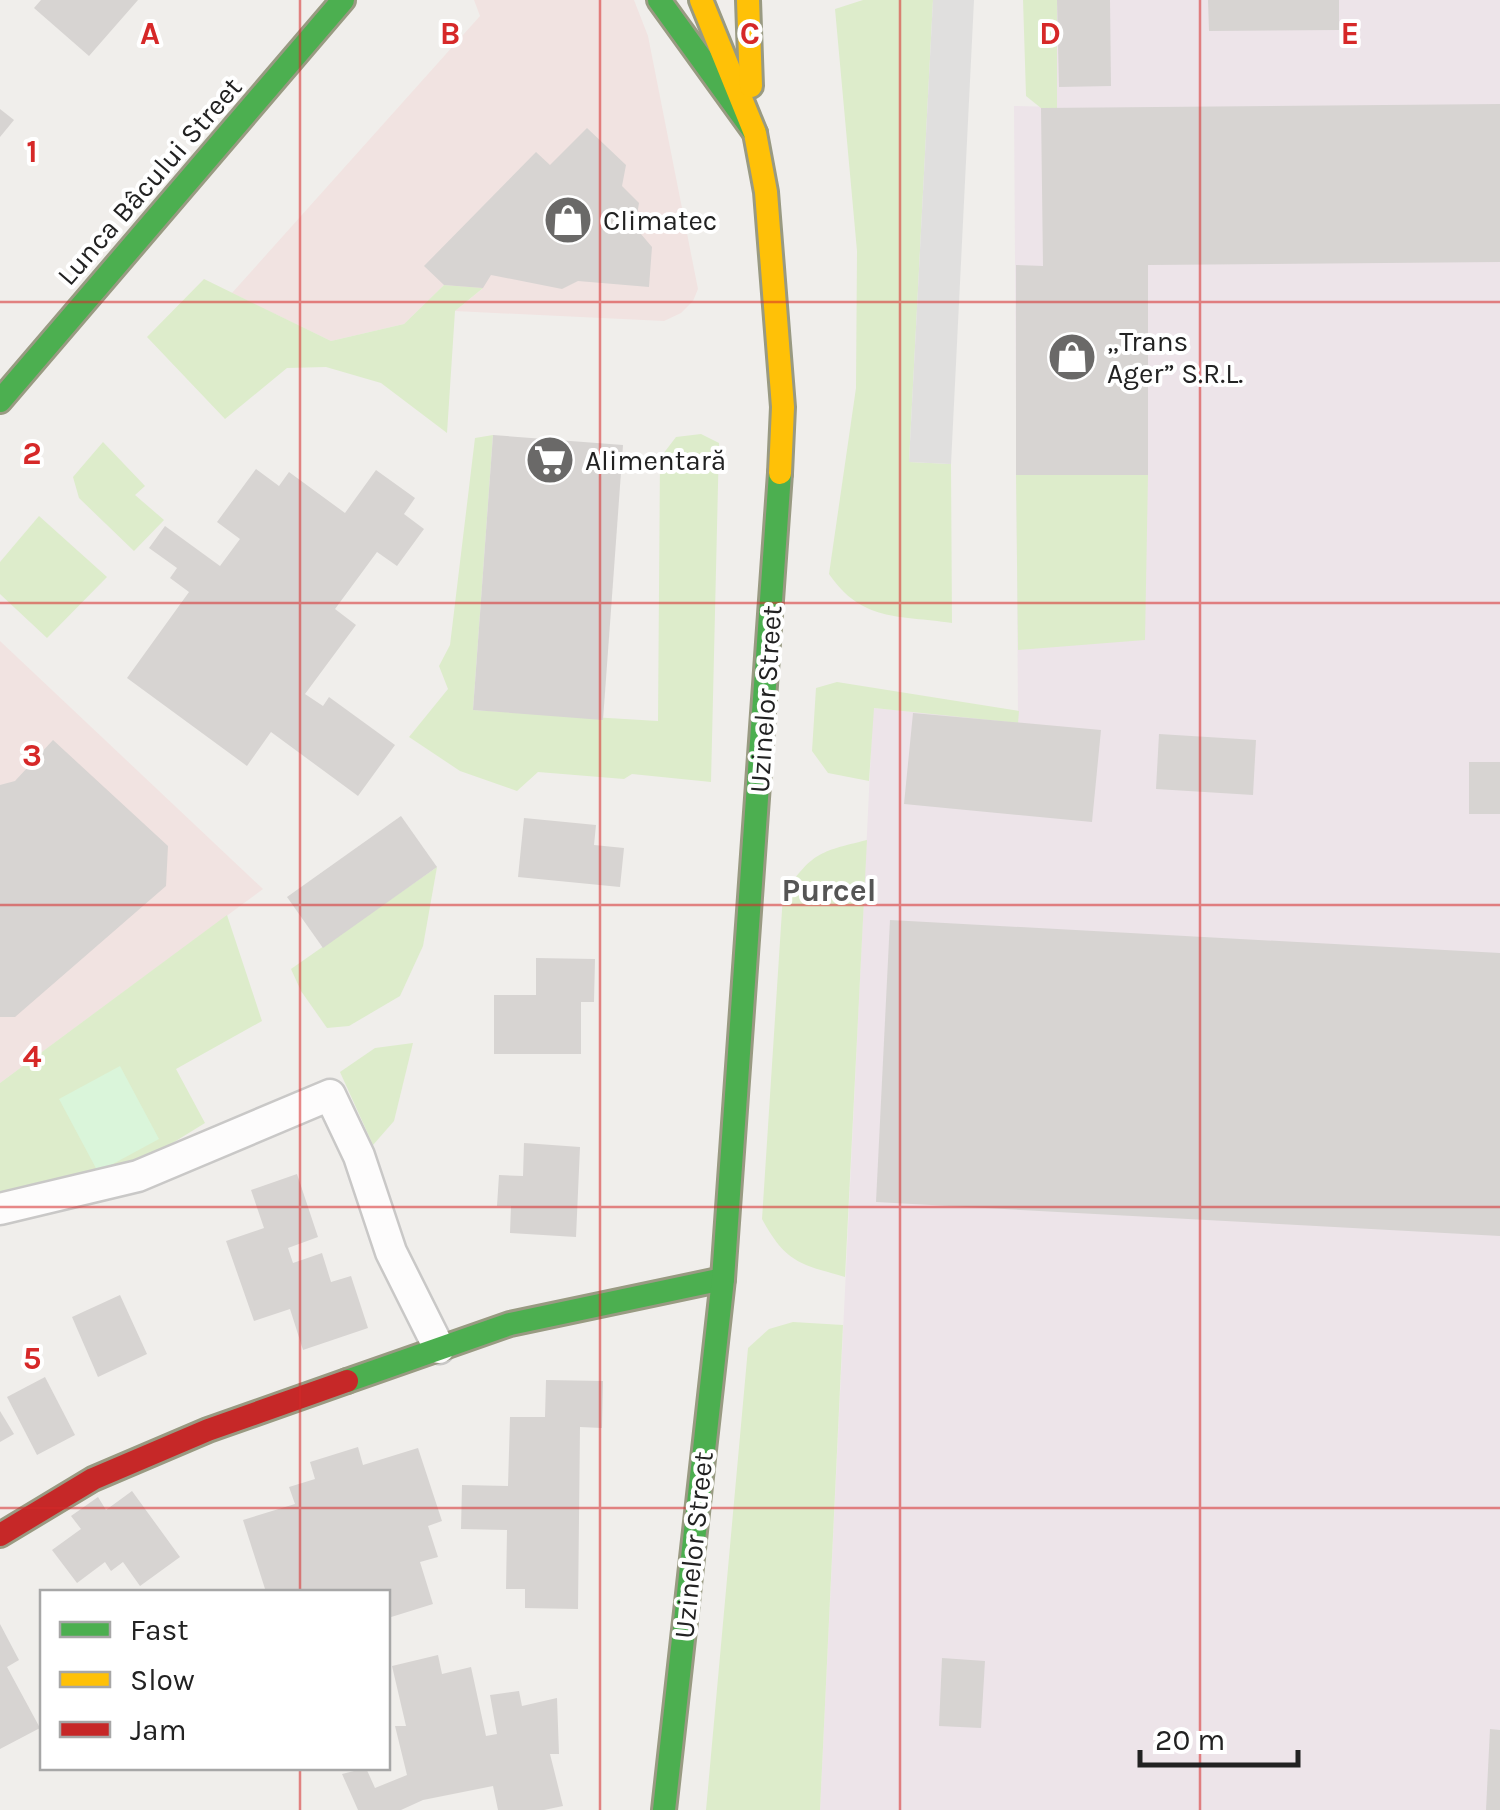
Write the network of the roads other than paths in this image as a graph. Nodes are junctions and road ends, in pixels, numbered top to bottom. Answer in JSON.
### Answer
{"nodes":[{"id":1,"x":343,"y":0,"type":"edge"},
{"id":2,"x":659,"y":0,"type":"edge"},
{"id":3,"x":701,"y":0,"type":"edge"},
{"id":4,"x":748,"y":0,"type":"edge"},
{"id":5,"x":765,"y":0,"type":"edge"},
{"id":6,"x":751,"y":55,"type":"junction"},
{"id":7,"x":753,"y":126,"type":"junction"},
{"id":8,"x":0,"y":401,"type":"edge"},
{"id":9,"x":0,"y":1208,"type":"edge"},
{"id":10,"x":723,"y":1279,"type":"junction"},
{"id":11,"x":439,"y":1348,"type":"junction"},
{"id":12,"x":0,"y":1535,"type":"edge"},
{"id":13,"x":664,"y":1810,"type":"edge"}],
"edges":[{"from":1,"to":8,"type":"street","name":"Lunca Bâcului Street"},
{"from":2,"to":7,"type":"street"},
{"from":3,"to":7,"type":"street","name":"Uzinelor Street"},
{"from":4,"to":6,"type":"street","name":"Uzinelor Street"},
{"from":5,"to":6,"type":"street"},
{"from":6,"to":7,"type":"street","name":"Uzinelor Street"},
{"from":7,"to":10,"type":"street","name":"Uzinelor Street"},
{"from":9,"to":11,"type":"lane"},
{"from":10,"to":11,"type":"street"},
{"from":10,"to":13,"type":"street","name":"Uzinelor Street"},
{"from":11,"to":12,"type":"street"}]}
